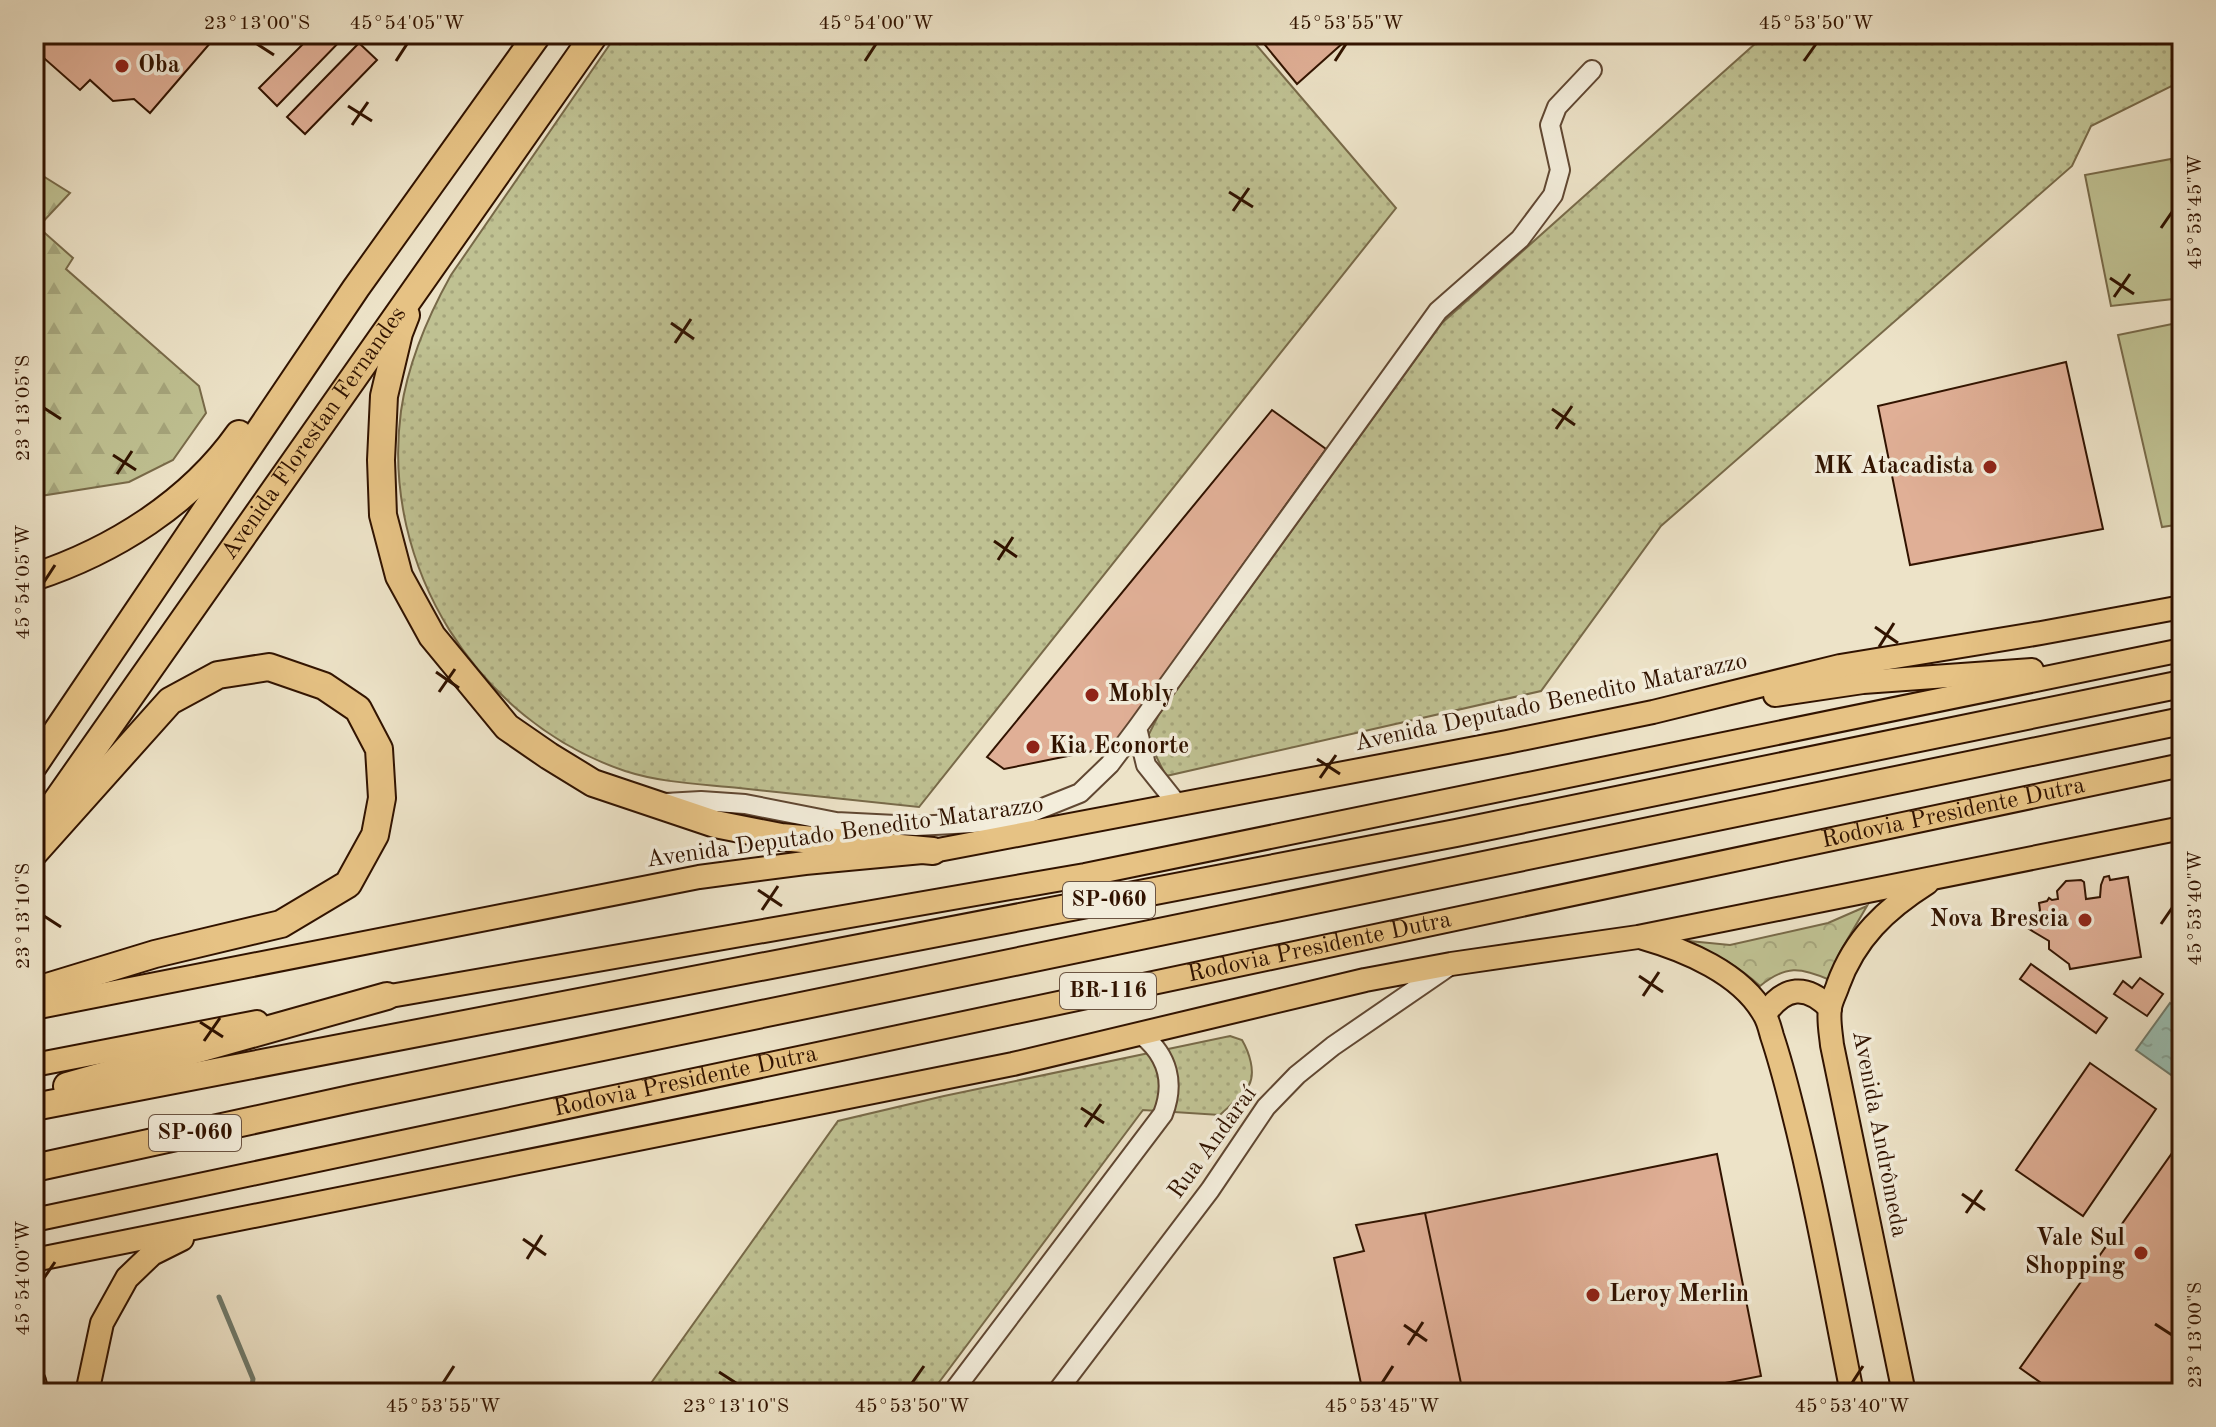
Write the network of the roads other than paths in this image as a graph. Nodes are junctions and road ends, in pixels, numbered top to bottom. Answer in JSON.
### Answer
{"nodes":[{"id":1,"x":538,"y":34,"type":"edge"},
{"id":2,"x":595,"y":34,"type":"edge"},
{"id":3,"x":1592,"y":70,"type":"dead end"},
{"id":4,"x":418,"y":284,"type":"junction"},
{"id":5,"x":356,"y":288,"type":"junction"},
{"id":6,"x":34,"y":577,"type":"edge"},
{"id":7,"x":2182,"y":607,"type":"edge"},
{"id":8,"x":2182,"y":650,"type":"edge"},
{"id":9,"x":2089,"y":670,"type":"junction"},
{"id":10,"x":2182,"y":684,"type":"edge"},
{"id":11,"x":1653,"y":712,"type":"junction"},
{"id":12,"x":2182,"y":721,"type":"edge"},
{"id":13,"x":1137,"y":728,"type":"junction"},
{"id":14,"x":34,"y":765,"type":"edge"},
{"id":15,"x":2182,"y":765,"type":"edge"},
{"id":16,"x":650,"y":804,"type":"junction"},
{"id":17,"x":1178,"y":805,"type":"junction"},
{"id":18,"x":2182,"y":819,"type":"edge"},
{"id":19,"x":2182,"y":828,"type":"edge"},
{"id":20,"x":34,"y":833,"type":"edge"},
{"id":21,"x":2111,"y":841,"type":"junction"},
{"id":22,"x":933,"y":851,"type":"junction"},
{"id":23,"x":34,"y":853,"type":"edge"},
{"id":24,"x":1937,"y":876,"type":"junction"},
{"id":25,"x":1638,"y":937,"type":"junction"},
{"id":26,"x":1451,"y":964,"type":"junction"},
{"id":27,"x":34,"y":993,"type":"edge"},
{"id":28,"x":387,"y":996,"type":"junction"},
{"id":29,"x":34,"y":1008,"type":"edge"},
{"id":30,"x":1830,"y":1008,"type":"junction"},
{"id":31,"x":1765,"y":1014,"type":"junction"},
{"id":32,"x":1142,"y":1035,"type":"junction"},
{"id":33,"x":34,"y":1065,"type":"edge"},
{"id":34,"x":34,"y":1096,"type":"edge"},
{"id":35,"x":34,"y":1107,"type":"edge"},
{"id":36,"x":34,"y":1168,"type":"edge"},
{"id":37,"x":34,"y":1220,"type":"edge"},
{"id":38,"x":210,"y":1227,"type":"junction"},
{"id":39,"x":34,"y":1260,"type":"edge"},
{"id":40,"x":34,"y":1381,"type":"edge"},
{"id":41,"x":37,"y":1393,"type":"edge"},
{"id":42,"x":87,"y":1393,"type":"edge"},
{"id":43,"x":952,"y":1393,"type":"edge"},
{"id":44,"x":1056,"y":1393,"type":"edge"},
{"id":45,"x":1852,"y":1393,"type":"edge"},
{"id":46,"x":1904,"y":1393,"type":"edge"}],
"edges":[{"from":1,"to":5,"type":"highway","name":"Avenida Florestan Fernandes"},
{"from":2,"to":4,"type":"highway","name":"Avenida Florestan Fernandes"},
{"from":3,"to":13,"type":"street"},
{"from":4,"to":16,"type":"highway"},
{"from":4,"to":20,"type":"highway","name":"Avenida Florestan Fernandes"},
{"from":5,"to":6,"type":"highway"},
{"from":5,"to":14,"type":"highway","name":"Avenida Florestan Fernandes"},
{"from":7,"to":11,"type":"main road","name":"Avenida Deputado Benedito Matarazzo"},
{"from":8,"to":9,"type":"main road"},
{"from":9,"to":11,"type":"main road"},
{"from":9,"to":28,"type":"main road"},
{"from":10,"to":35,"type":"highway","number":"SP-060"},
{"from":11,"to":17,"type":"main road","name":"Avenida Deputado Benedito Matarazzo"},
{"from":12,"to":36,"type":"highway","name":"Rodovia Presidente Dutra","number":"SP-060"},
{"from":13,"to":16,"type":"street"},
{"from":13,"to":17,"type":"street"},
{"from":15,"to":37,"type":"main road","name":"Rodovia Presidente Dutra","number":"BR-116"},
{"from":16,"to":22,"type":"highway"},
{"from":17,"to":22,"type":"main road","name":"Avenida Deputado Benedito Matarazzo"},
{"from":18,"to":21,"type":"main road"},
{"from":19,"to":21,"type":"main road"},
{"from":21,"to":24,"type":"main road"},
{"from":22,"to":29,"type":"main road","name":"Avenida Deputado Benedito Matarazzo"},
{"from":23,"to":27,"type":"highway"},
{"from":24,"to":25,"type":"main road"},
{"from":24,"to":30,"type":"main road","name":"Avenida Andrômeda"},
{"from":25,"to":26,"type":"main road"},
{"from":25,"to":31,"type":"main road"},
{"from":26,"to":32,"type":"main road"},
{"from":26,"to":44,"type":"street","name":"Rua Andaraí"},
{"from":28,"to":33,"type":"main road"},
{"from":28,"to":34,"type":"highway"},
{"from":30,"to":31,"type":"main road"},
{"from":30,"to":46,"type":"main road","name":"Avenida Andrômeda"},
{"from":31,"to":45,"type":"main road"},
{"from":32,"to":38,"type":"main road"},
{"from":32,"to":43,"type":"street"},
{"from":38,"to":39,"type":"main road"},
{"from":38,"to":42,"type":"main road"},
{"from":40,"to":41,"type":"main road"}]}
